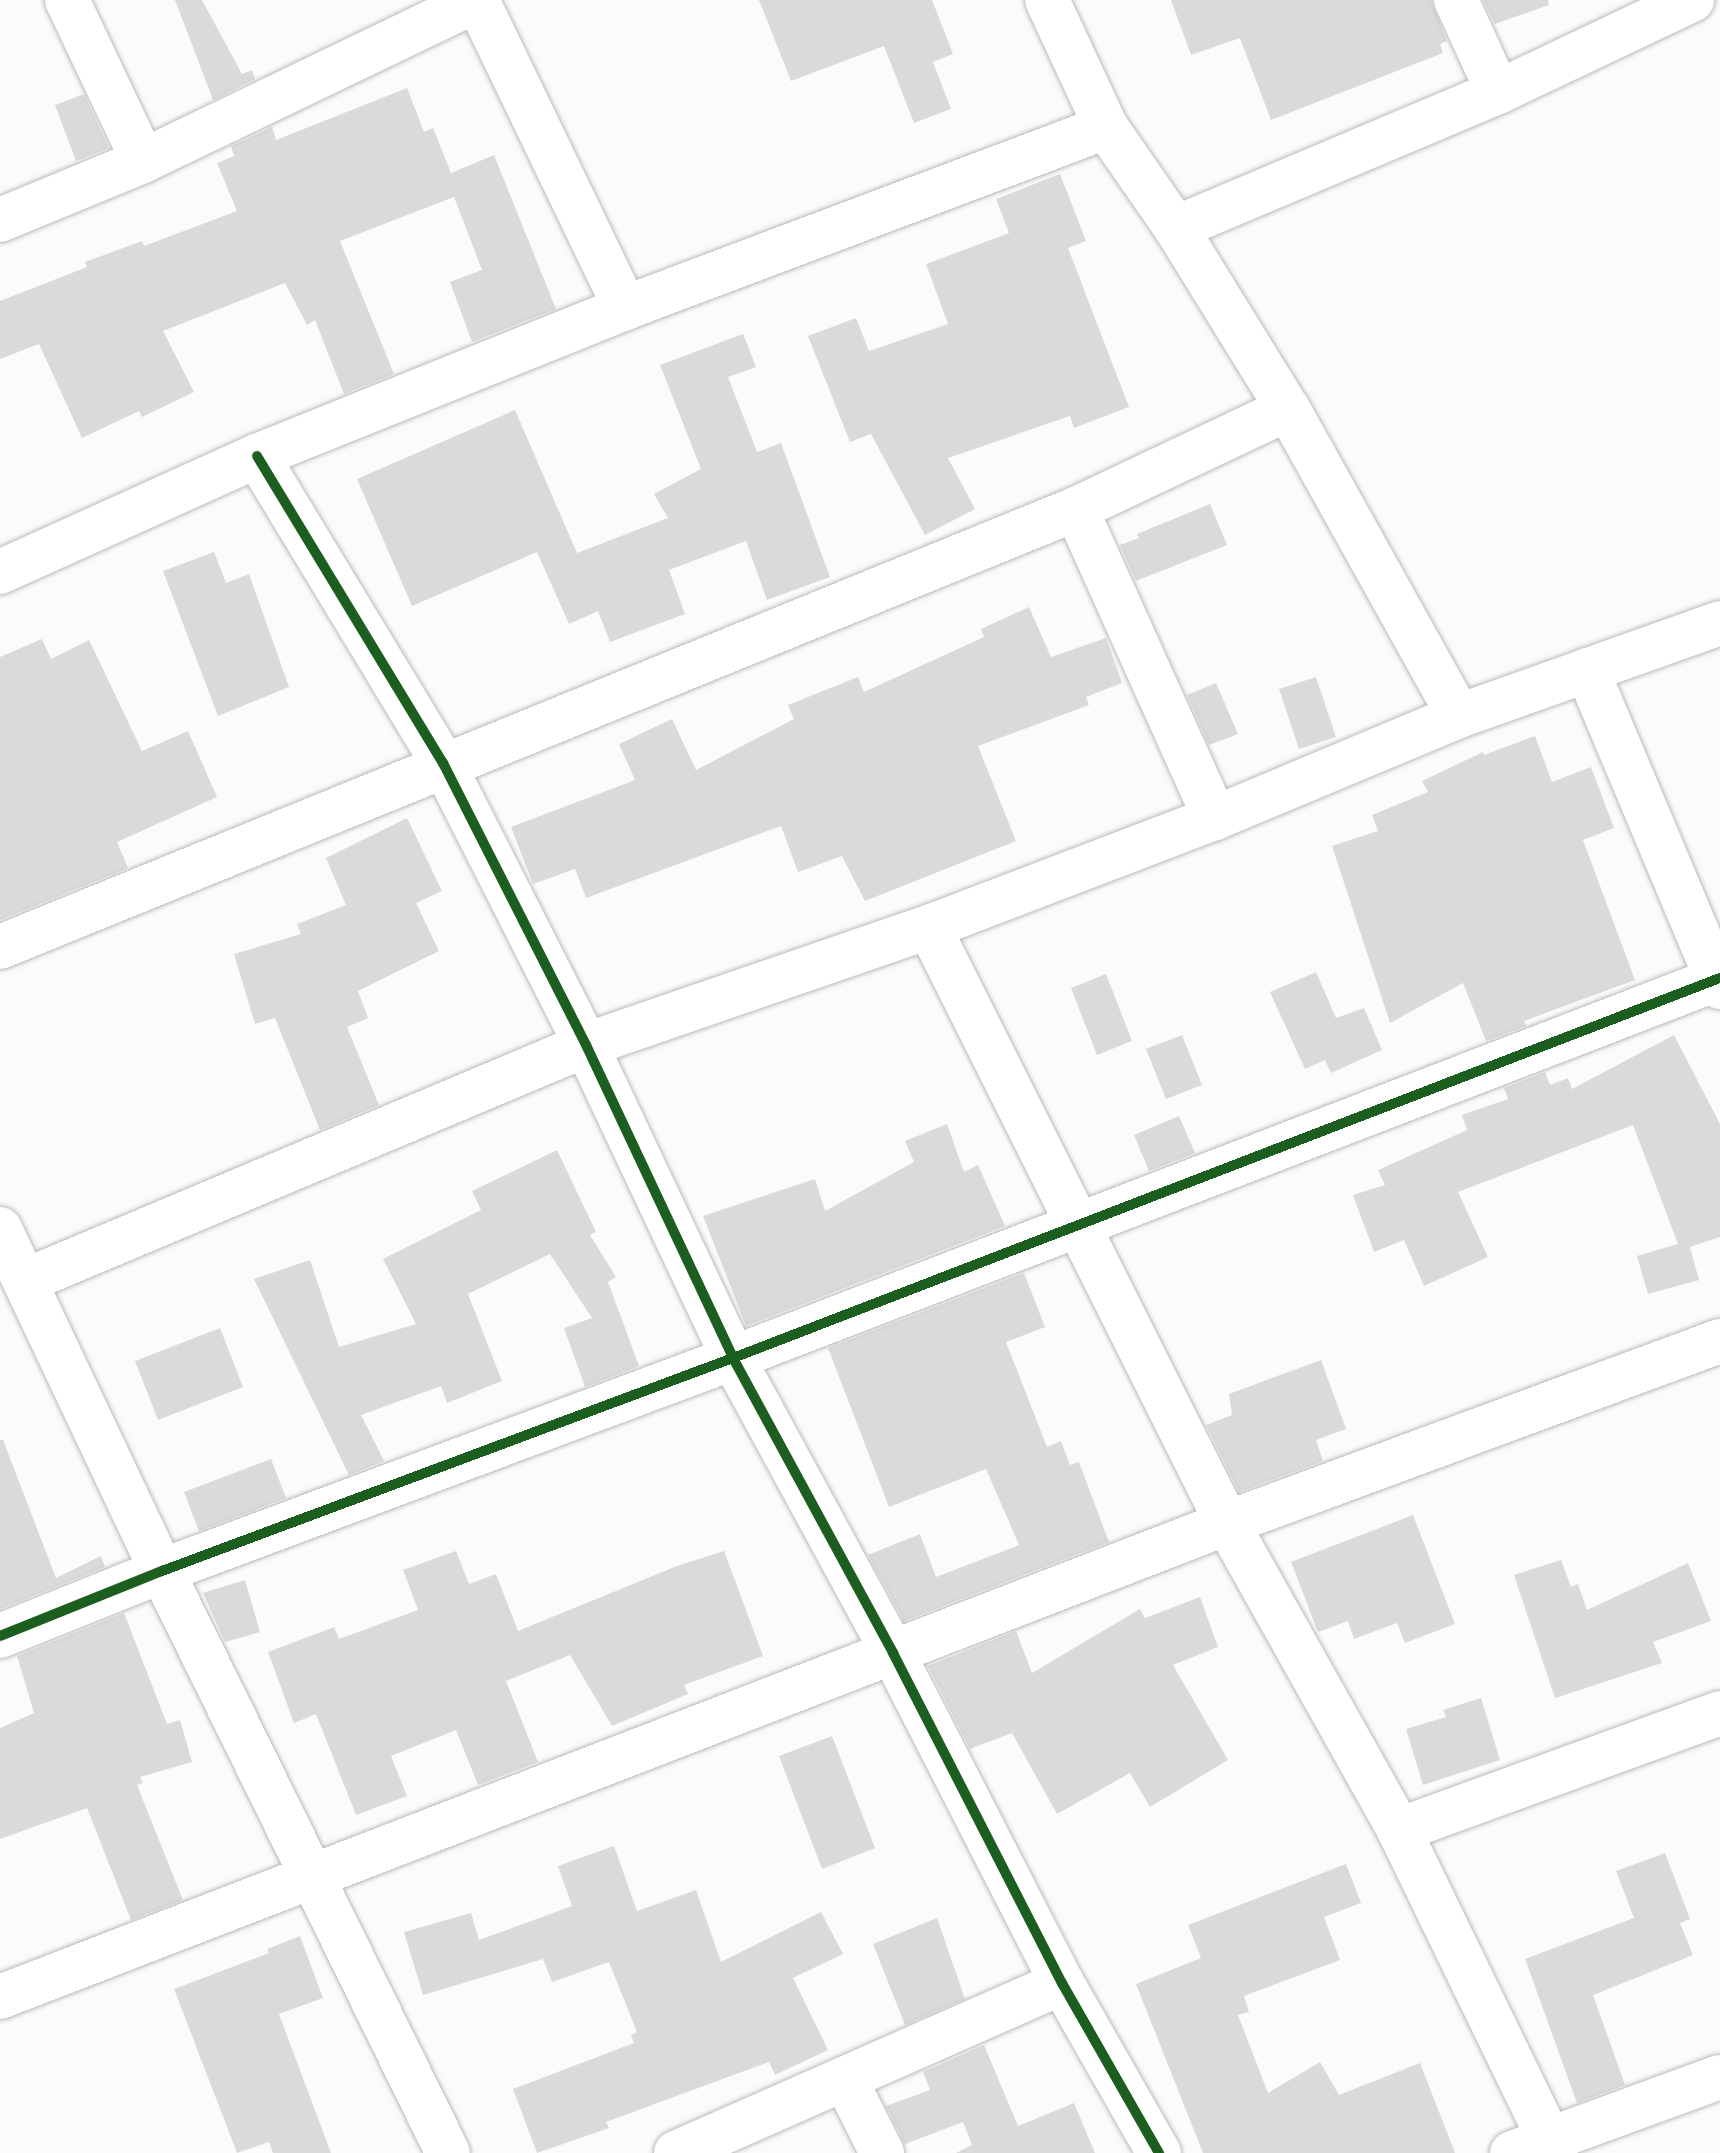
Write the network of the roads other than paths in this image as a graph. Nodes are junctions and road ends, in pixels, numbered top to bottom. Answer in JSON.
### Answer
{"nodes":[{"id":1,"x":67,"y":0,"type":"edge"},
{"id":2,"x":477,"y":0,"type":"edge"},
{"id":3,"x":1047,"y":0,"type":"edge"},
{"id":4,"x":1456,"y":0,"type":"edge"},
{"id":5,"x":1692,"y":0,"type":"edge"},
{"id":6,"x":1498,"y":92,"type":"junction"},
{"id":7,"x":1106,"y":127,"type":"junction"},
{"id":8,"x":143,"y":161,"type":"junction"},
{"id":9,"x":0,"y":220,"type":"edge"},
{"id":10,"x":1176,"y":228,"type":"junction"},
{"id":11,"x":625,"y":308,"type":"junction"},
{"id":12,"x":1288,"y":409,"type":"junction"},
{"id":13,"x":257,"y":456,"type":"junction"},
{"id":14,"x":1076,"y":509,"type":"junction"},
{"id":15,"x":0,"y":572,"type":"edge"},
{"id":16,"x":1720,"y":623,"type":"edge"},
{"id":17,"x":1587,"y":670,"type":"junction"},
{"id":18,"x":1459,"y":716,"type":"junction"},
{"id":19,"x":443,"y":763,"type":"junction"},
{"id":20,"x":1215,"y":818,"type":"junction"},
{"id":21,"x":929,"y":927,"type":"junction"},
{"id":22,"x":0,"y":947,"type":"edge"},
{"id":23,"x":1719,"y":982,"type":"edge"},
{"id":24,"x":586,"y":1045,"type":"junction"},
{"id":25,"x":1075,"y":1225,"type":"junction"},
{"id":26,"x":0,"y":1229,"type":"edge"},
{"id":27,"x":27,"y":1280,"type":"junction"},
{"id":28,"x":1720,"y":1341,"type":"edge"},
{"id":29,"x":733,"y":1358,"type":"junction"},
{"id":30,"x":1227,"y":1523,"type":"junction"},
{"id":31,"x":162,"y":1571,"type":"junction"},
{"id":32,"x":0,"y":1636,"type":"edge"},
{"id":33,"x":893,"y":1653,"type":"junction"},
{"id":34,"x":1720,"y":1713,"type":"edge"},
{"id":35,"x":1399,"y":1830,"type":"junction"},
{"id":36,"x":313,"y":1875,"type":"junction"},
{"id":37,"x":1062,"y":1983,"type":"junction"},
{"id":38,"x":0,"y":1997,"type":"edge"},
{"id":39,"x":1720,"y":2077,"type":"edge"},
{"id":40,"x":845,"y":2079,"type":"junction"},
{"id":41,"x":1538,"y":2148,"type":"edge"},
{"id":42,"x":448,"y":2153,"type":"edge"},
{"id":43,"x":676,"y":2153,"type":"edge"},
{"id":44,"x":882,"y":2153,"type":"edge"},
{"id":45,"x":1159,"y":2153,"type":"edge"}],
"edges":[{"from":1,"to":8,"type":"street"},
{"from":2,"to":8,"type":"street"},
{"from":2,"to":11,"type":"street"},
{"from":3,"to":7,"type":"street"},
{"from":4,"to":6,"type":"street"},
{"from":5,"to":6,"type":"street"},
{"from":6,"to":10,"type":"street"},
{"from":7,"to":10,"type":"street"},
{"from":7,"to":11,"type":"street"},
{"from":8,"to":9,"type":"street"},
{"from":10,"to":12,"type":"street"},
{"from":11,"to":13,"type":"street"},
{"from":12,"to":14,"type":"street"},
{"from":12,"to":18,"type":"street"},
{"from":13,"to":15,"type":"street"},
{"from":13,"to":19,"type":"street"},
{"from":14,"to":19,"type":"street"},
{"from":14,"to":20,"type":"street"},
{"from":16,"to":17,"type":"street"},
{"from":17,"to":18,"type":"street"},
{"from":17,"to":23,"type":"street"},
{"from":18,"to":20,"type":"street"},
{"from":19,"to":22,"type":"street"},
{"from":19,"to":24,"type":"street"},
{"from":20,"to":21,"type":"street"},
{"from":21,"to":24,"type":"street"},
{"from":21,"to":25,"type":"street"},
{"from":23,"to":25,"type":"street"},
{"from":24,"to":27,"type":"street"},
{"from":24,"to":29,"type":"street"},
{"from":25,"to":29,"type":"street"},
{"from":25,"to":30,"type":"street"},
{"from":26,"to":27,"type":"street"},
{"from":27,"to":31,"type":"street"},
{"from":28,"to":30,"type":"street"},
{"from":29,"to":31,"type":"street"},
{"from":29,"to":33,"type":"street"},
{"from":30,"to":33,"type":"street"},
{"from":30,"to":35,"type":"street"},
{"from":31,"to":32,"type":"street"},
{"from":31,"to":36,"type":"street"},
{"from":33,"to":36,"type":"street"},
{"from":33,"to":37,"type":"street"},
{"from":34,"to":35,"type":"street"},
{"from":35,"to":41,"type":"street"},
{"from":36,"to":38,"type":"street"},
{"from":36,"to":42,"type":"street"},
{"from":37,"to":40,"type":"street"},
{"from":37,"to":45,"type":"street"},
{"from":39,"to":41,"type":"street"},
{"from":40,"to":43,"type":"street"},
{"from":40,"to":44,"type":"street"}]}
